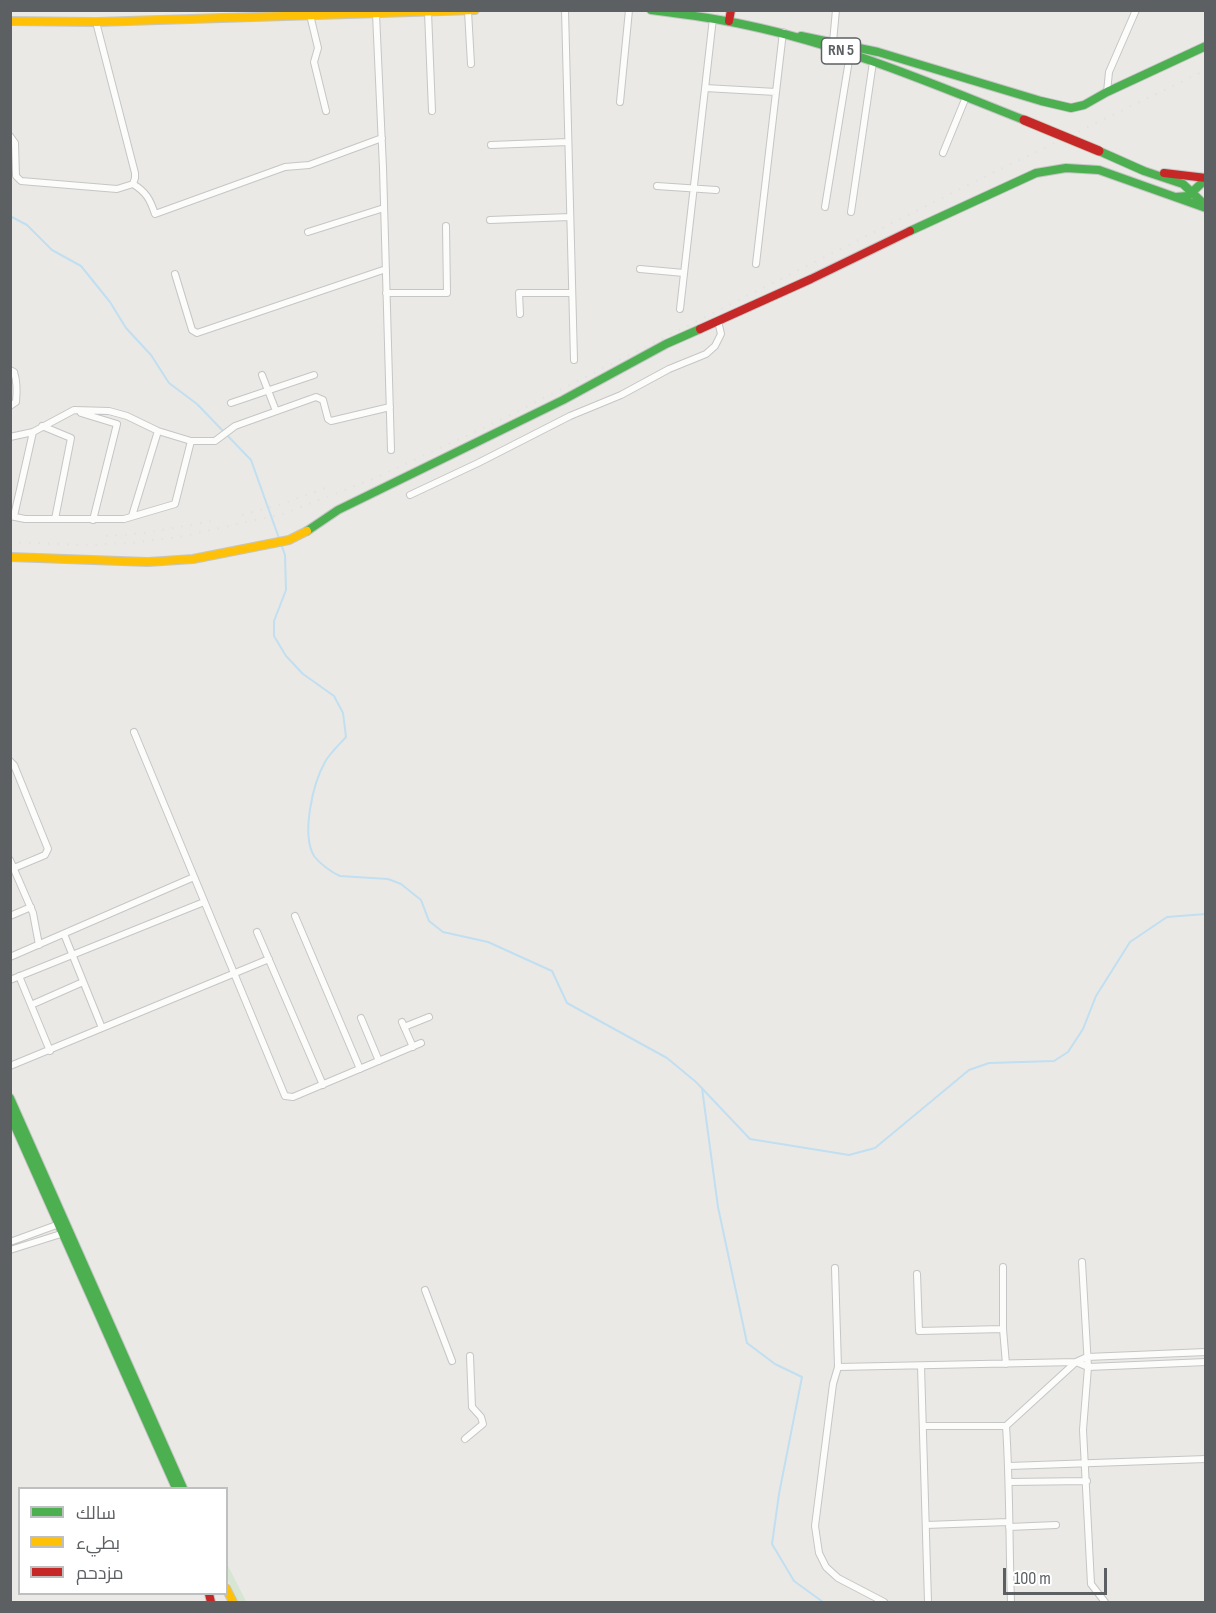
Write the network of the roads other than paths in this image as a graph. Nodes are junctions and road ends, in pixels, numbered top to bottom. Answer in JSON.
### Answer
{"nodes":[{"id":1,"x":475,"y":10,"type":"edge"},
{"id":2,"x":565,"y":10,"type":"edge"},
{"id":3,"x":629,"y":10,"type":"edge"},
{"id":4,"x":651,"y":10,"type":"edge"},
{"id":5,"x":732,"y":10,"type":"edge"},
{"id":6,"x":836,"y":10,"type":"edge"},
{"id":7,"x":1136,"y":10,"type":"edge"},
{"id":8,"x":468,"y":11,"type":"edge"},
{"id":9,"x":428,"y":12,"type":"junction"},
{"id":10,"x":331,"y":13,"type":"edge"},
{"id":11,"x":211,"y":14,"type":"edge"},
{"id":12,"x":376,"y":14,"type":"junction"},
{"id":13,"x":310,"y":15,"type":"junction"},
{"id":14,"x":713,"y":18,"type":"junction"},
{"id":15,"x":10,"y":21,"type":"edge"},
{"id":16,"x":729,"y":21,"type":"junction"},
{"id":17,"x":96,"y":22,"type":"junction"},
{"id":18,"x":783,"y":32,"type":"junction"},
{"id":19,"x":833,"y":42,"type":"junction"},
{"id":20,"x":1206,"y":46,"type":"edge"},
{"id":21,"x":850,"y":54,"type":"junction"},
{"id":22,"x":873,"y":62,"type":"junction"},
{"id":23,"x":471,"y":64,"type":"dead end"},
{"id":24,"x":705,"y":88,"type":"junction"},
{"id":25,"x":776,"y":92,"type":"junction"},
{"id":26,"x":1107,"y":92,"type":"junction"},
{"id":27,"x":966,"y":97,"type":"junction"},
{"id":28,"x":620,"y":102,"type":"dead end"},
{"id":29,"x":326,"y":111,"type":"dead end"},
{"id":30,"x":432,"y":111,"type":"dead end"},
{"id":31,"x":10,"y":136,"type":"edge"},
{"id":32,"x":382,"y":138,"type":"junction"},
{"id":33,"x":568,"y":142,"type":"junction"},
{"id":34,"x":490,"y":145,"type":"dead end"},
{"id":35,"x":943,"y":153,"type":"dead end"},
{"id":36,"x":1138,"y":167,"type":"junction"},
{"id":37,"x":1206,"y":178,"type":"edge"},
{"id":38,"x":133,"y":183,"type":"junction"},
{"id":39,"x":657,"y":186,"type":"dead end"},
{"id":40,"x":694,"y":187,"type":"junction"},
{"id":41,"x":716,"y":190,"type":"dead end"},
{"id":42,"x":1192,"y":192,"type":"junction"},
{"id":43,"x":1173,"y":196,"type":"junction"},
{"id":44,"x":825,"y":207,"type":"dead end"},
{"id":45,"x":1206,"y":207,"type":"edge"},
{"id":46,"x":384,"y":208,"type":"junction"},
{"id":47,"x":851,"y":212,"type":"dead end"},
{"id":48,"x":570,"y":217,"type":"junction"},
{"id":49,"x":490,"y":220,"type":"dead end"},
{"id":50,"x":446,"y":226,"type":"dead end"},
{"id":51,"x":308,"y":232,"type":"dead end"},
{"id":52,"x":756,"y":264,"type":"dead end"},
{"id":53,"x":386,"y":269,"type":"junction"},
{"id":54,"x":640,"y":269,"type":"dead end"},
{"id":55,"x":684,"y":273,"type":"junction"},
{"id":56,"x":174,"y":274,"type":"dead end"},
{"id":57,"x":386,"y":293,"type":"junction"},
{"id":58,"x":571,"y":293,"type":"junction"},
{"id":59,"x":680,"y":309,"type":"dead end"},
{"id":60,"x":520,"y":314,"type":"dead end"},
{"id":61,"x":718,"y":321,"type":"junction"},
{"id":62,"x":574,"y":360,"type":"dead end"},
{"id":63,"x":10,"y":370,"type":"edge"},
{"id":64,"x":262,"y":375,"type":"dead end"},
{"id":65,"x":314,"y":375,"type":"dead end"},
{"id":66,"x":268,"y":390,"type":"junction"},
{"id":67,"x":231,"y":403,"type":"dead end"},
{"id":68,"x":10,"y":406,"type":"edge"},
{"id":69,"x":390,"y":407,"type":"junction"},
{"id":70,"x":74,"y":410,"type":"junction"},
{"id":71,"x":276,"y":411,"type":"junction"},
{"id":72,"x":42,"y":426,"type":"junction"},
{"id":73,"x":158,"y":431,"type":"junction"},
{"id":74,"x":33,"y":432,"type":"junction"},
{"id":75,"x":10,"y":437,"type":"edge"},
{"id":76,"x":191,"y":441,"type":"junction"},
{"id":77,"x":391,"y":450,"type":"dead end"},
{"id":78,"x":410,"y":495,"type":"dead end"},
{"id":79,"x":12,"y":516,"type":"edge"},
{"id":80,"x":132,"y":516,"type":"junction"},
{"id":81,"x":55,"y":519,"type":"junction"},
{"id":82,"x":93,"y":520,"type":"junction"},
{"id":83,"x":10,"y":557,"type":"edge"},
{"id":84,"x":134,"y":732,"type":"dead end"},
{"id":85,"x":10,"y":761,"type":"edge"},
{"id":86,"x":10,"y":860,"type":"edge"},
{"id":87,"x":14,"y":868,"type":"junction"},
{"id":88,"x":194,"y":877,"type":"junction"},
{"id":89,"x":204,"y":902,"type":"junction"},
{"id":90,"x":31,"y":907,"type":"junction"},
{"id":91,"x":10,"y":916,"type":"edge"},
{"id":92,"x":296,"y":916,"type":"dead end"},
{"id":93,"x":257,"y":932,"type":"dead end"},
{"id":94,"x":64,"y":934,"type":"junction"},
{"id":95,"x":39,"y":945,"type":"junction"},
{"id":96,"x":73,"y":955,"type":"junction"},
{"id":97,"x":10,"y":957,"type":"edge"},
{"id":98,"x":269,"y":959,"type":"junction"},
{"id":99,"x":234,"y":974,"type":"junction"},
{"id":100,"x":19,"y":976,"type":"junction"},
{"id":101,"x":10,"y":980,"type":"edge"},
{"id":102,"x":83,"y":982,"type":"junction"},
{"id":103,"x":31,"y":1005,"type":"junction"},
{"id":104,"x":429,"y":1017,"type":"dead end"},
{"id":105,"x":361,"y":1018,"type":"dead end"},
{"id":106,"x":102,"y":1029,"type":"junction"},
{"id":107,"x":421,"y":1043,"type":"dead end"},
{"id":108,"x":412,"y":1047,"type":"junction"},
{"id":109,"x":50,"y":1051,"type":"junction"},
{"id":110,"x":379,"y":1061,"type":"junction"},
{"id":111,"x":10,"y":1066,"type":"edge"},
{"id":112,"x":360,"y":1069,"type":"junction"},
{"id":113,"x":323,"y":1084,"type":"junction"},
{"id":114,"x":10,"y":1098,"type":"edge"},
{"id":115,"x":10,"y":1115,"type":"edge"},
{"id":116,"x":62,"y":1223,"type":"junction"},
{"id":117,"x":66,"y":1233,"type":"junction"},
{"id":118,"x":10,"y":1242,"type":"edge"},
{"id":119,"x":10,"y":1250,"type":"edge"},
{"id":120,"x":1082,"y":1262,"type":"dead end"},
{"id":121,"x":1003,"y":1267,"type":"dead end"},
{"id":122,"x":835,"y":1268,"type":"dead end"},
{"id":123,"x":917,"y":1274,"type":"dead end"},
{"id":124,"x":425,"y":1290,"type":"dead end"},
{"id":125,"x":1003,"y":1329,"type":"junction"},
{"id":126,"x":1206,"y":1352,"type":"edge"},
{"id":127,"x":470,"y":1356,"type":"dead end"},
{"id":128,"x":1087,"y":1357,"type":"junction"},
{"id":129,"x":452,"y":1361,"type":"dead end"},
{"id":130,"x":1076,"y":1362,"type":"junction"},
{"id":131,"x":1206,"y":1362,"type":"edge"},
{"id":132,"x":1006,"y":1364,"type":"junction"},
{"id":133,"x":921,"y":1366,"type":"junction"},
{"id":134,"x":1088,"y":1366,"type":"junction"},
{"id":135,"x":838,"y":1368,"type":"junction"},
{"id":136,"x":924,"y":1426,"type":"junction"},
{"id":137,"x":1006,"y":1426,"type":"junction"},
{"id":138,"x":465,"y":1439,"type":"dead end"},
{"id":139,"x":1206,"y":1459,"type":"edge"},
{"id":140,"x":1085,"y":1462,"type":"junction"},
{"id":141,"x":1009,"y":1466,"type":"junction"},
{"id":142,"x":172,"y":1472,"type":"junction"},
{"id":143,"x":1087,"y":1481,"type":"junction"},
{"id":144,"x":1009,"y":1482,"type":"junction"},
{"id":145,"x":176,"y":1487,"type":"edge"},
{"id":146,"x":182,"y":1487,"type":"edge"},
{"id":147,"x":926,"y":1525,"type":"junction"},
{"id":148,"x":1008,"y":1525,"type":"junction"},
{"id":149,"x":1056,"y":1525,"type":"dead end"},
{"id":150,"x":884,"y":1602,"type":"edge"},
{"id":151,"x":928,"y":1602,"type":"edge"},
{"id":152,"x":1011,"y":1602,"type":"edge"},
{"id":153,"x":1105,"y":1602,"type":"edge"}],
"edges":[{"from":1,"to":8,"type":"main road"},
{"from":2,"to":33,"type":"street"},
{"from":3,"to":28,"type":"street"},
{"from":4,"to":14,"type":"main road","number":"RN 5"},
{"from":5,"to":16,"type":"main road"},
{"from":6,"to":19,"type":"street"},
{"from":7,"to":26,"type":"street"},
{"from":8,"to":9,"type":"main road"},
{"from":8,"to":23,"type":"street"},
{"from":9,"to":12,"type":"main road"},
{"from":9,"to":30,"type":"street"},
{"from":10,"to":12,"type":"main road"},
{"from":10,"to":13,"type":"main road"},
{"from":11,"to":13,"type":"main road"},
{"from":11,"to":17,"type":"main road"},
{"from":12,"to":32,"type":"street"},
{"from":13,"to":29,"type":"street"},
{"from":14,"to":16,"type":"main road","number":"RN 5"},
{"from":14,"to":24,"type":"street"},
{"from":15,"to":17,"type":"main road"},
{"from":16,"to":18,"type":"main road","number":"RN 5"},
{"from":17,"to":38,"type":"street"},
{"from":18,"to":19,"type":"main road"},
{"from":18,"to":21,"type":"main road","number":"RN 5"},
{"from":18,"to":25,"type":"street"},
{"from":19,"to":26,"type":"main road"},
{"from":20,"to":26,"type":"main road"},
{"from":21,"to":22,"type":"main road","number":"RN 5"},
{"from":21,"to":44,"type":"street"},
{"from":22,"to":27,"type":"main road","number":"RN 5"},
{"from":22,"to":47,"type":"street"},
{"from":24,"to":25,"type":"street"},
{"from":24,"to":40,"type":"street"},
{"from":25,"to":52,"type":"street"},
{"from":27,"to":35,"type":"street"},
{"from":27,"to":36,"type":"main road","number":"RN 5","bridge":true},
{"from":31,"to":38,"type":"street"},
{"from":32,"to":38,"type":"street"},
{"from":32,"to":46,"type":"street"},
{"from":33,"to":34,"type":"street"},
{"from":33,"to":48,"type":"street"},
{"from":36,"to":37,"type":"main road","number":"RN 5"},
{"from":36,"to":42,"type":"main road","number":"RN 5"},
{"from":37,"to":42,"type":"main road"},
{"from":39,"to":40,"type":"street"},
{"from":40,"to":41,"type":"street"},
{"from":40,"to":55,"type":"street"},
{"from":42,"to":43,"type":"main road"},
{"from":42,"to":45,"type":"main road","number":"RN 5"},
{"from":43,"to":45,"type":"main road"},
{"from":43,"to":61,"type":"main road"},
{"from":46,"to":51,"type":"street"},
{"from":46,"to":53,"type":"street"},
{"from":48,"to":49,"type":"street"},
{"from":48,"to":58,"type":"street"},
{"from":50,"to":57,"type":"street"},
{"from":53,"to":56,"type":"street"},
{"from":53,"to":57,"type":"street"},
{"from":54,"to":55,"type":"street"},
{"from":55,"to":59,"type":"street"},
{"from":57,"to":69,"type":"street"},
{"from":58,"to":60,"type":"street"},
{"from":58,"to":62,"type":"street"},
{"from":61,"to":78,"type":"street"},
{"from":61,"to":83,"type":"main road"},
{"from":63,"to":68,"type":"street"},
{"from":64,"to":66,"type":"street"},
{"from":65,"to":66,"type":"street"},
{"from":66,"to":67,"type":"street"},
{"from":66,"to":71,"type":"street"},
{"from":69,"to":71,"type":"street"},
{"from":69,"to":77,"type":"street"},
{"from":70,"to":72,"type":"street"},
{"from":70,"to":73,"type":"street"},
{"from":70,"to":82,"type":"street"},
{"from":71,"to":76,"type":"street"},
{"from":72,"to":74,"type":"street"},
{"from":72,"to":81,"type":"street"},
{"from":73,"to":76,"type":"street"},
{"from":73,"to":80,"type":"street"},
{"from":74,"to":75,"type":"street"},
{"from":74,"to":79,"type":"street"},
{"from":76,"to":80,"type":"street"},
{"from":79,"to":81,"type":"street"},
{"from":80,"to":82,"type":"street"},
{"from":81,"to":82,"type":"street"},
{"from":84,"to":88,"type":"street"},
{"from":85,"to":87,"type":"street"},
{"from":86,"to":87,"type":"street"},
{"from":87,"to":90,"type":"street"},
{"from":88,"to":89,"type":"street"},
{"from":88,"to":94,"type":"street"},
{"from":89,"to":96,"type":"street"},
{"from":89,"to":99,"type":"street"},
{"from":90,"to":91,"type":"street"},
{"from":90,"to":95,"type":"street"},
{"from":92,"to":112,"type":"street"},
{"from":93,"to":98,"type":"street"},
{"from":94,"to":95,"type":"street"},
{"from":94,"to":96,"type":"street"},
{"from":95,"to":97,"type":"street"},
{"from":96,"to":100,"type":"street"},
{"from":96,"to":102,"type":"street"},
{"from":98,"to":99,"type":"street"},
{"from":98,"to":113,"type":"street"},
{"from":99,"to":106,"type":"street"},
{"from":99,"to":113,"type":"street"},
{"from":100,"to":101,"type":"street"},
{"from":100,"to":103,"type":"street"},
{"from":102,"to":103,"type":"street"},
{"from":102,"to":106,"type":"street"},
{"from":103,"to":109,"type":"street"},
{"from":104,"to":108,"type":"street"},
{"from":105,"to":110,"type":"street"},
{"from":106,"to":109,"type":"street"},
{"from":107,"to":108,"type":"street"},
{"from":108,"to":110,"type":"street"},
{"from":109,"to":111,"type":"street"},
{"from":110,"to":112,"type":"street"},
{"from":112,"to":113,"type":"street"},
{"from":114,"to":116,"type":"main road"},
{"from":115,"to":116,"type":"main road"},
{"from":116,"to":117,"type":"main road"},
{"from":116,"to":118,"type":"street"},
{"from":117,"to":119,"type":"street"},
{"from":117,"to":142,"type":"main road"},
{"from":120,"to":128,"type":"street"},
{"from":121,"to":125,"type":"street"},
{"from":122,"to":135,"type":"street"},
{"from":123,"to":125,"type":"street"},
{"from":124,"to":129,"type":"street"},
{"from":125,"to":132,"type":"street"},
{"from":126,"to":128,"type":"street"},
{"from":127,"to":138,"type":"street"},
{"from":128,"to":130,"type":"street"},
{"from":128,"to":134,"type":"street"},
{"from":130,"to":132,"type":"street"},
{"from":130,"to":134,"type":"street"},
{"from":130,"to":137,"type":"street"},
{"from":131,"to":134,"type":"street"},
{"from":132,"to":133,"type":"street"},
{"from":133,"to":135,"type":"street"},
{"from":133,"to":136,"type":"street"},
{"from":134,"to":140,"type":"street"},
{"from":135,"to":150,"type":"street"},
{"from":136,"to":137,"type":"street"},
{"from":136,"to":147,"type":"street"},
{"from":137,"to":141,"type":"street"},
{"from":139,"to":140,"type":"street"},
{"from":140,"to":141,"type":"street"},
{"from":140,"to":143,"type":"street"},
{"from":141,"to":144,"type":"street"},
{"from":142,"to":145,"type":"main road"},
{"from":142,"to":146,"type":"main road"},
{"from":143,"to":144,"type":"street"},
{"from":143,"to":153,"type":"street"},
{"from":144,"to":148,"type":"street"},
{"from":147,"to":148,"type":"street"},
{"from":147,"to":151,"type":"street"},
{"from":148,"to":149,"type":"street"},
{"from":148,"to":152,"type":"street"}]}
